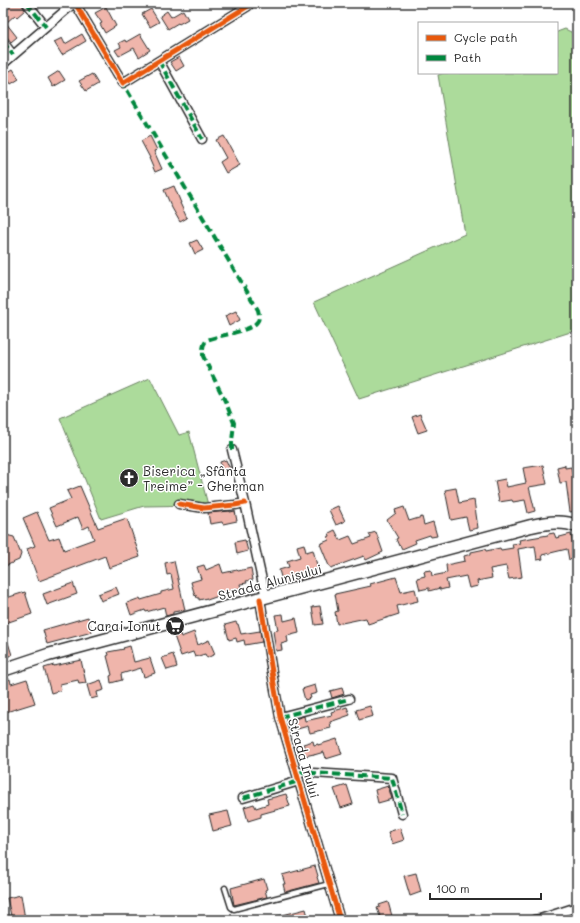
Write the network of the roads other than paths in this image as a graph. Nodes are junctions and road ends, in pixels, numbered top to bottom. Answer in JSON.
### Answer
{"nodes":[{"id":1,"x":27,"y":3,"type":"edge"},
{"id":2,"x":74,"y":3,"type":"edge"},
{"id":3,"x":248,"y":6,"type":"dead end"},
{"id":4,"x":46,"y":27,"type":"junction"},
{"id":5,"x":3,"y":42,"type":"edge"},
{"id":6,"x":13,"y":55,"type":"junction"},
{"id":7,"x":159,"y":61,"type":"junction"},
{"id":8,"x":3,"y":64,"type":"edge"},
{"id":9,"x":202,"y":139,"type":"dead end"},
{"id":10,"x":232,"y":450,"type":"dead end"},
{"id":11,"x":246,"y":503,"type":"junction"},
{"id":12,"x":179,"y":504,"type":"dead end"},
{"id":13,"x":577,"y":526,"type":"edge"},
{"id":14,"x":263,"y":598,"type":"junction"},
{"id":15,"x":3,"y":670,"type":"edge"},
{"id":16,"x":349,"y":699,"type":"dead end"},
{"id":17,"x":280,"y":717,"type":"junction"},
{"id":18,"x":297,"y":772,"type":"junction"},
{"id":19,"x":299,"y":781,"type":"junction"},
{"id":20,"x":243,"y":798,"type":"dead end"},
{"id":21,"x":402,"y":814,"type":"dead end"},
{"id":22,"x":329,"y":884,"type":"junction"},
{"id":23,"x":225,"y":888,"type":"dead end"},
{"id":24,"x":577,"y":907,"type":"edge"},
{"id":25,"x":340,"y":920,"type":"edge"},
{"id":26,"x":538,"y":920,"type":"edge"}],
"edges":[{"from":1,"to":4,"type":"street"},
{"from":2,"to":4,"type":"street"},
{"from":2,"to":7,"type":"street"},
{"from":3,"to":7,"type":"street"},
{"from":4,"to":6,"type":"street"},
{"from":5,"to":6,"type":"street"},
{"from":6,"to":8,"type":"street"},
{"from":7,"to":9,"type":"street"},
{"from":10,"to":11,"type":"street","name":"Strada Inului"},
{"from":11,"to":12,"type":"street"},
{"from":11,"to":14,"type":"street","name":"Strada Inului"},
{"from":13,"to":14,"type":"main road","name":"Strada Alunișului"},
{"from":14,"to":15,"type":"main road","name":"Strada Alunișului"},
{"from":14,"to":17,"type":"street","name":"Strada Inului"},
{"from":16,"to":17,"type":"street"},
{"from":17,"to":18,"type":"street","name":"Strada Inului"},
{"from":18,"to":19,"type":"street","name":"Strada Inului"},
{"from":18,"to":21,"type":"street"},
{"from":19,"to":20,"type":"street"},
{"from":19,"to":22,"type":"street","name":"Strada Inului"},
{"from":22,"to":23,"type":"lane"},
{"from":22,"to":25,"type":"street","name":"Strada Inului"},
{"from":24,"to":26,"type":"street"}]}
